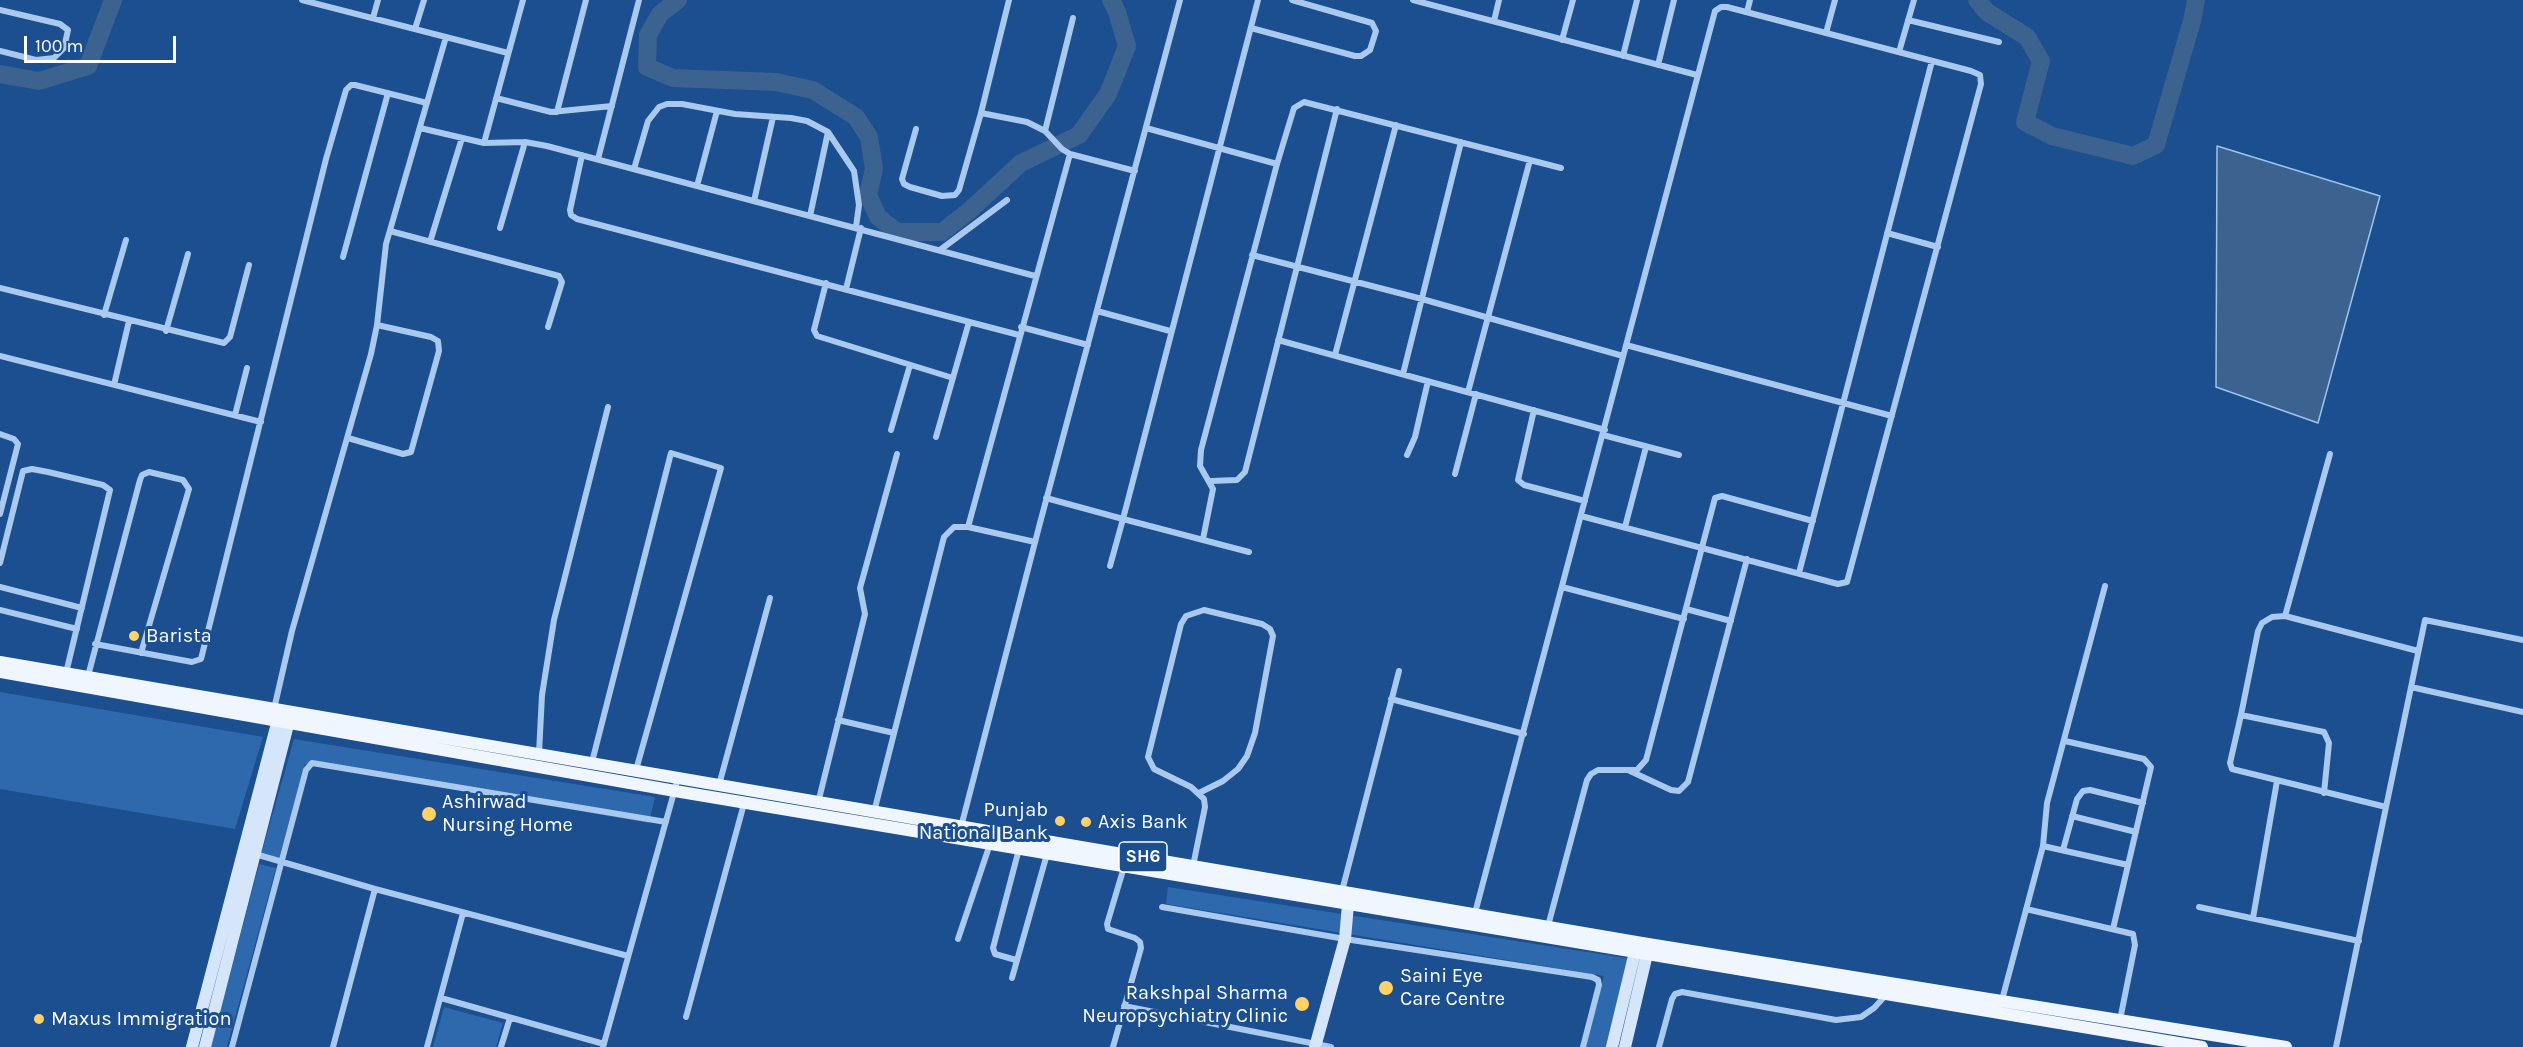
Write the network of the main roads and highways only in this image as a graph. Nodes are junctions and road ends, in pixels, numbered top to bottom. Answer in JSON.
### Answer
{"nodes":[{"id":1,"x":0,"y":662,"type":"edge"},
{"id":2,"x":0,"y":672,"type":"edge"},
{"id":3,"x":282,"y":715,"type":"junction"},
{"id":4,"x":746,"y":796,"type":"junction"},
{"id":5,"x":249,"y":852,"type":"junction"},
{"id":6,"x":1347,"y":895,"type":"junction"},
{"id":7,"x":1641,"y":950,"type":"junction"},
{"id":8,"x":1316,"y":1045,"type":"edge"},
{"id":9,"x":192,"y":1047,"type":"edge"},
{"id":10,"x":205,"y":1047,"type":"edge"},
{"id":11,"x":1612,"y":1047,"type":"edge"},
{"id":12,"x":1625,"y":1047,"type":"edge"},
{"id":13,"x":2202,"y":1047,"type":"edge"},
{"id":14,"x":2286,"y":1047,"type":"edge"}],
"edges":[{"from":1,"to":3,"type":"main road","number":"SH6"},
{"from":2,"to":3,"type":"main road","number":"SH6"},
{"from":3,"to":4,"type":"main road","number":"SH6"},
{"from":3,"to":4,"type":"main road","number":"SH6"},
{"from":3,"to":5,"type":"main road"},
{"from":4,"to":6,"type":"main road","number":"SH6"},
{"from":4,"to":6,"type":"main road","number":"SH6"},
{"from":5,"to":9,"type":"main road"},
{"from":5,"to":10,"type":"main road"},
{"from":6,"to":7,"type":"main road","number":"SH6"},
{"from":6,"to":7,"type":"main road","number":"SH6"},
{"from":6,"to":8,"type":"main road"},
{"from":7,"to":11,"type":"main road"},
{"from":7,"to":12,"type":"main road"},
{"from":7,"to":13,"type":"main road","number":"SH6"},
{"from":7,"to":14,"type":"main road","number":"SH6"}]}
